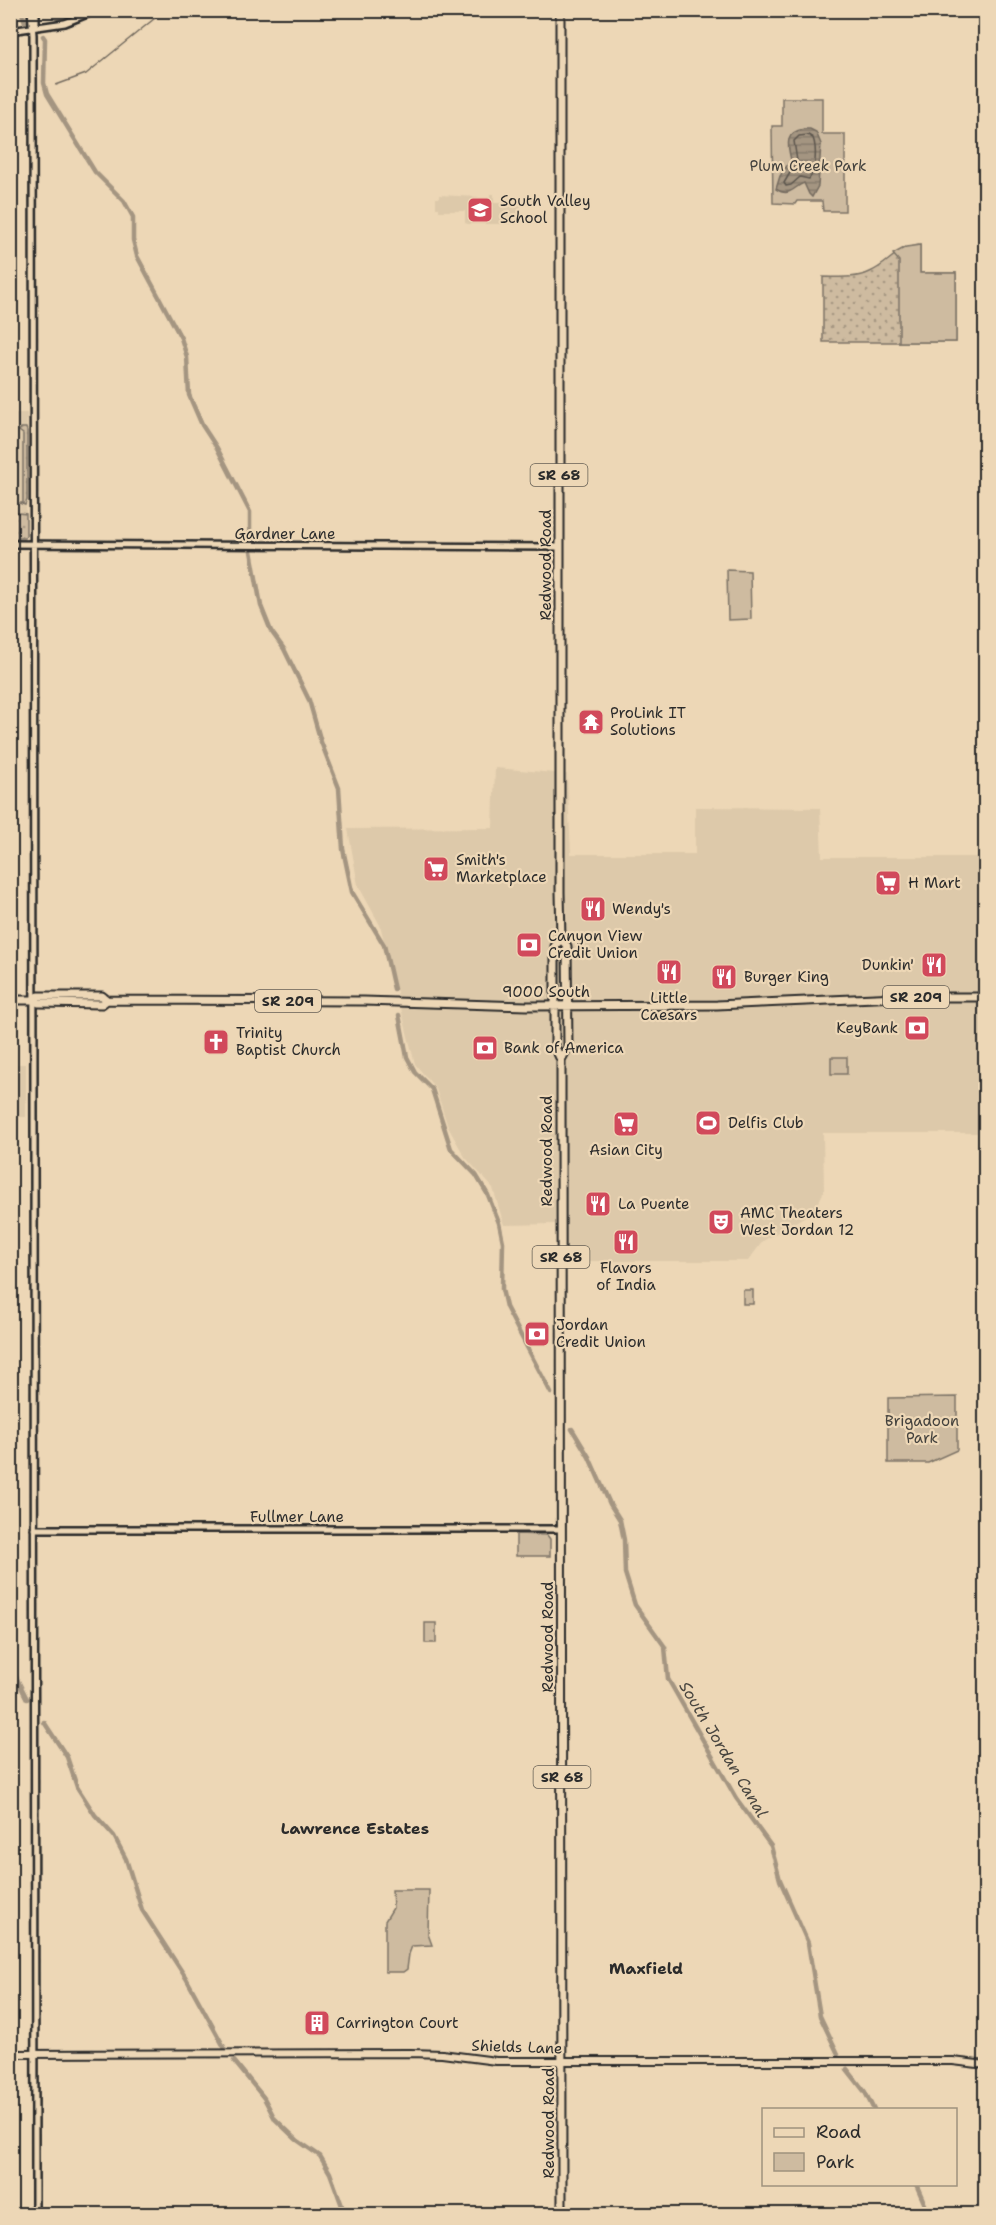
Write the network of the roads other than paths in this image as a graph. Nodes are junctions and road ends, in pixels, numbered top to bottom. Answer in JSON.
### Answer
{"nodes":[{"id":1,"x":31,"y":10,"type":"edge"},
{"id":2,"x":36,"y":10,"type":"edge"},
{"id":3,"x":97,"y":10,"type":"edge"},
{"id":4,"x":560,"y":10,"type":"edge"},
{"id":5,"x":33,"y":28,"type":"junction"},
{"id":6,"x":10,"y":31,"type":"edge"},
{"id":7,"x":10,"y":544,"type":"edge"},
{"id":8,"x":33,"y":545,"type":"junction"},
{"id":9,"x":560,"y":547,"type":"junction"},
{"id":10,"x":561,"y":939,"type":"junction"},
{"id":11,"x":986,"y":997,"type":"edge"},
{"id":12,"x":10,"y":1000,"type":"edge"},
{"id":13,"x":33,"y":1000,"type":"junction"},
{"id":14,"x":555,"y":1006,"type":"junction"},
{"id":15,"x":568,"y":1006,"type":"junction"},
{"id":16,"x":561,"y":1060,"type":"junction"},
{"id":17,"x":34,"y":1528,"type":"junction"},
{"id":18,"x":561,"y":1529,"type":"junction"},
{"id":19,"x":10,"y":2054,"type":"edge"},
{"id":20,"x":35,"y":2054,"type":"junction"},
{"id":21,"x":562,"y":2062,"type":"junction"},
{"id":22,"x":986,"y":2065,"type":"edge"},
{"id":23,"x":35,"y":2214,"type":"edge"},
{"id":24,"x":562,"y":2214,"type":"edge"}],
"edges":[{"from":1,"to":5,"type":"street"},
{"from":2,"to":5,"type":"street"},
{"from":3,"to":5,"type":"street"},
{"from":4,"to":9,"type":"main road","name":"Redwood Road","number":"SR 68"},
{"from":5,"to":6,"type":"street"},
{"from":5,"to":8,"type":"street"},
{"from":7,"to":8,"type":"street","name":"Gardner Lane"},
{"from":8,"to":9,"type":"street","name":"Gardner Lane"},
{"from":8,"to":13,"type":"street"},
{"from":9,"to":10,"type":"main road","name":"Redwood Road","number":"SR 68"},
{"from":10,"to":14,"type":"main road","name":"Redwood Road","number":"SR 68"},
{"from":10,"to":15,"type":"main road","name":"Redwood Road","number":"SR 68"},
{"from":11,"to":15,"type":"main road","name":"9000 South","number":"SR 209"},
{"from":12,"to":13,"type":"main road","name":"9000 South","number":"SR 209"},
{"from":13,"to":14,"type":"main road","name":"9000 South","number":"SR 209"},
{"from":13,"to":17,"type":"street"},
{"from":14,"to":15,"type":"main road","name":"9000 South","number":"SR 209"},
{"from":14,"to":16,"type":"main road","name":"Redwood Road","number":"SR 68"},
{"from":15,"to":16,"type":"main road","name":"Redwood Road","number":"SR 68"},
{"from":16,"to":18,"type":"main road","name":"Redwood Road","number":"SR 68"},
{"from":17,"to":18,"type":"street","name":"Fullmer Lane"},
{"from":17,"to":20,"type":"street"},
{"from":18,"to":21,"type":"main road","name":"Redwood Road","number":"SR 68"},
{"from":19,"to":20,"type":"main road","name":"Shields Lane"},
{"from":20,"to":21,"type":"main road","name":"Shields Lane"},
{"from":20,"to":23,"type":"street"},
{"from":21,"to":22,"type":"main road","name":"Shields Lane"},
{"from":21,"to":24,"type":"main road","name":"Redwood Road","number":"SR 68"}]}
